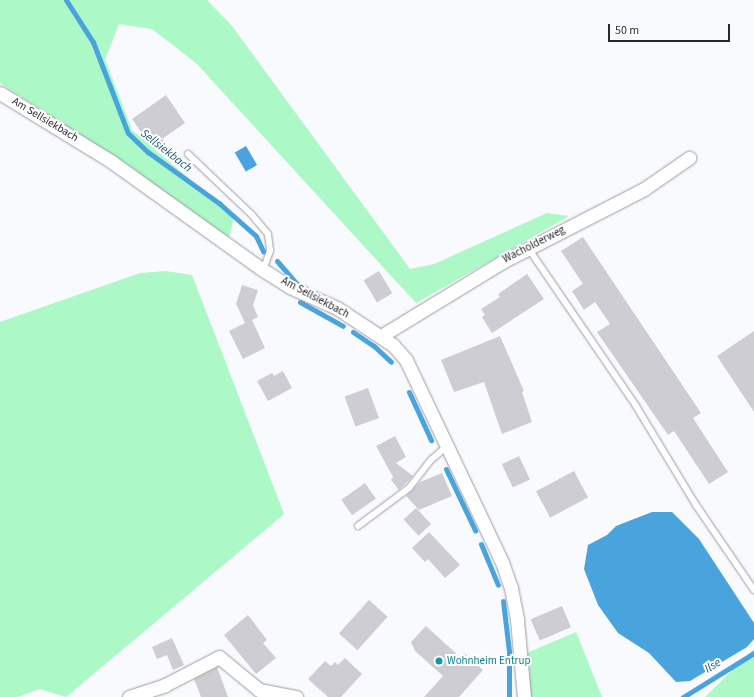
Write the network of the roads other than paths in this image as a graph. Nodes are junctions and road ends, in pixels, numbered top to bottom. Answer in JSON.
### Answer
{"nodes":[{"id":1,"x":0,"y":93,"type":"edge"},
{"id":2,"x":188,"y":154,"type":"dead end"},
{"id":3,"x":688,"y":158,"type":"dead end"},
{"id":4,"x":528,"y":248,"type":"junction"},
{"id":5,"x":263,"y":270,"type":"junction"},
{"id":6,"x":381,"y":336,"type":"junction"},
{"id":7,"x":446,"y":447,"type":"junction"},
{"id":8,"x":358,"y":526,"type":"dead end"},
{"id":9,"x":754,"y":590,"type":"edge"},
{"id":10,"x":129,"y":697,"type":"edge"},
{"id":11,"x":296,"y":697,"type":"edge"},
{"id":12,"x":524,"y":697,"type":"edge"}],
"edges":[{"from":1,"to":5,"type":"street","name":"Am Sellsiekbach"},
{"from":2,"to":5,"type":"lane"},
{"from":3,"to":4,"type":"street","name":"Wacholderweg"},
{"from":4,"to":6,"type":"street","name":"Wacholderweg"},
{"from":4,"to":9,"type":"lane"},
{"from":5,"to":6,"type":"street","name":"Am Sellsiekbach"},
{"from":6,"to":7,"type":"street","name":"Am Sellsiekbach"},
{"from":7,"to":8,"type":"lane"},
{"from":7,"to":12,"type":"street","name":"Am Sellsiekbach"},
{"from":10,"to":11,"type":"street"}]}
